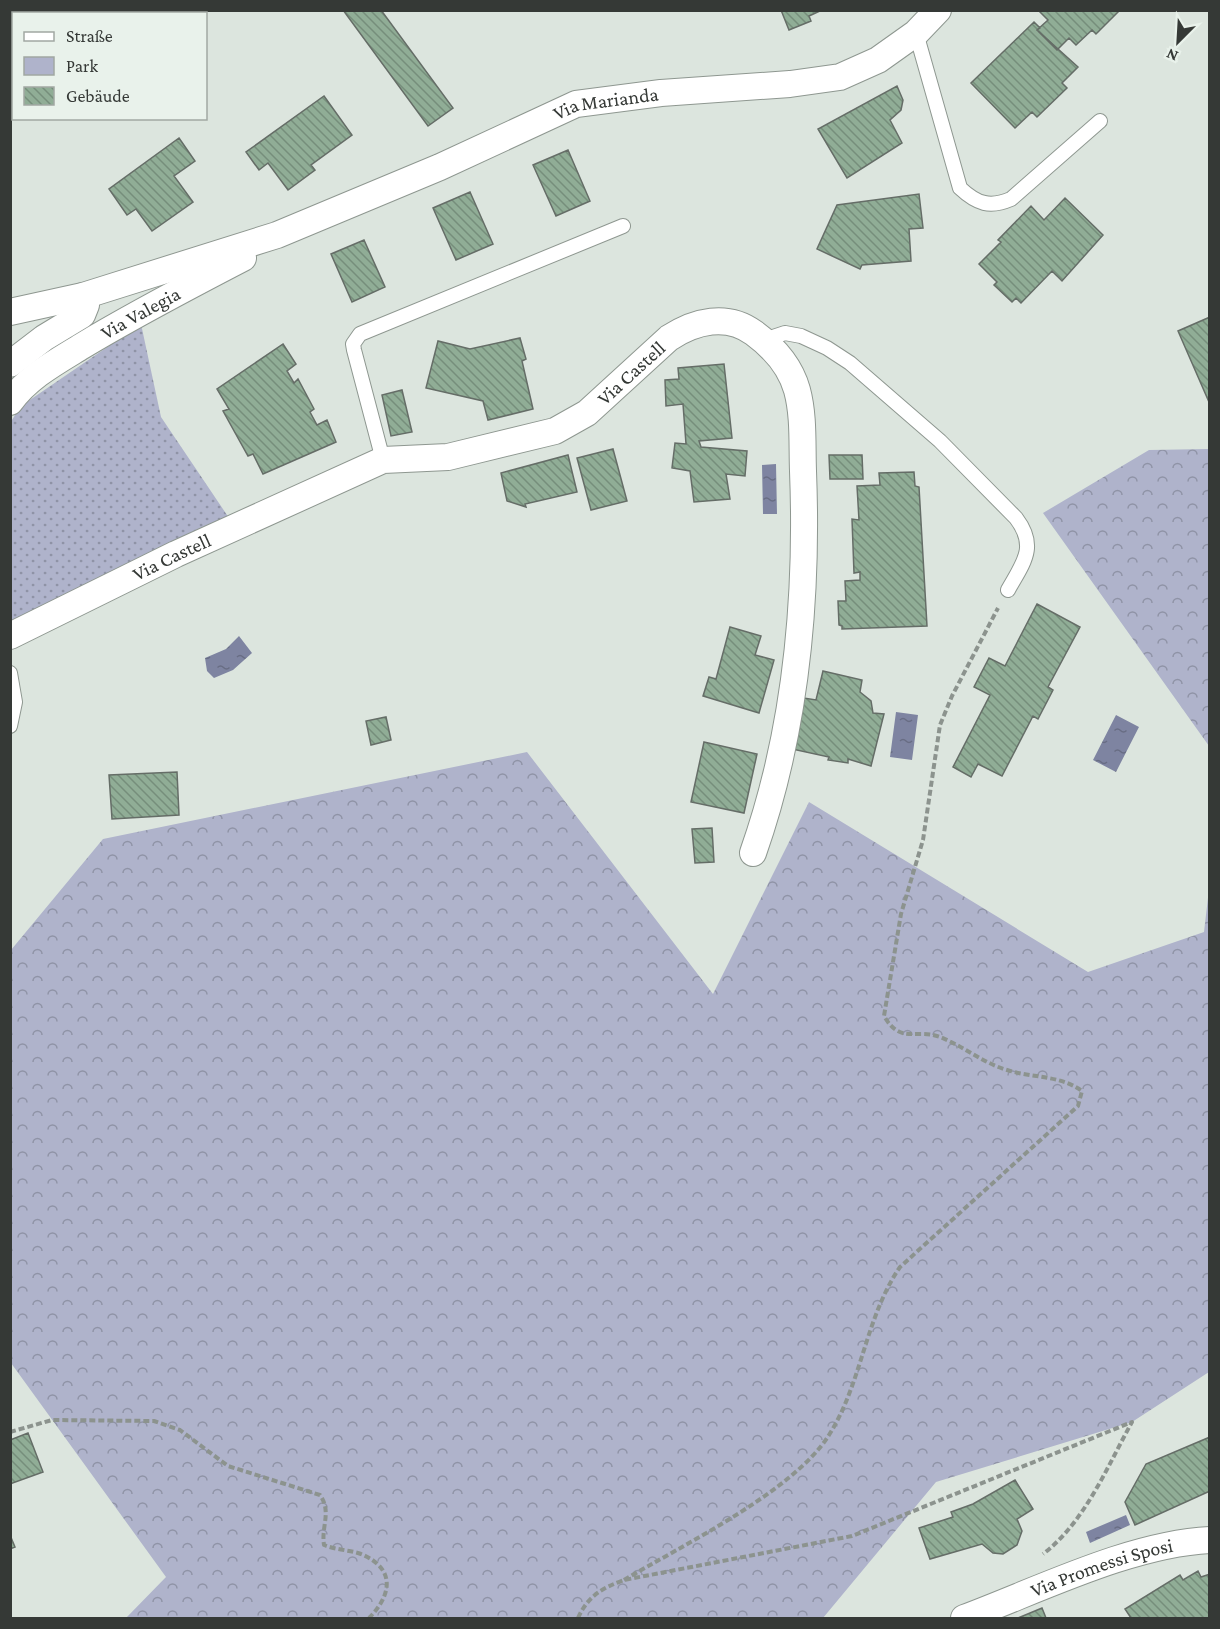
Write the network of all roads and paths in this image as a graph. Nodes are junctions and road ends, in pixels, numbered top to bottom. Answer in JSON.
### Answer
{"nodes":[{"id":1,"x":938,"y":10,"type":"edge"},
{"id":2,"x":916,"y":33,"type":"junction"},
{"id":3,"x":1100,"y":121,"type":"dead end"},
{"id":4,"x":623,"y":225,"type":"dead end"},
{"id":5,"x":277,"y":235,"type":"junction"},
{"id":6,"x":83,"y":296,"type":"junction"},
{"id":7,"x":10,"y":312,"type":"edge"},
{"id":8,"x":764,"y":340,"type":"junction"},
{"id":9,"x":10,"y":364,"type":"edge"},
{"id":10,"x":10,"y":402,"type":"edge"},
{"id":11,"x":383,"y":460,"type":"junction"},
{"id":12,"x":1008,"y":590,"type":"joint"},
{"id":13,"x":10,"y":636,"type":"edge"},
{"id":14,"x":10,"y":673,"type":"edge"},
{"id":15,"x":10,"y":726,"type":"edge"},
{"id":16,"x":753,"y":853,"type":"dead end"},
{"id":17,"x":10,"y":1432,"type":"edge"},
{"id":18,"x":1209,"y":1540,"type":"edge"},
{"id":19,"x":1039,"y":1557,"type":"dead end"},
{"id":20,"x":624,"y":1580,"type":"junction"},
{"id":21,"x":369,"y":1618,"type":"edge"},
{"id":22,"x":578,"y":1618,"type":"edge"},
{"id":23,"x":964,"y":1618,"type":"edge"}],
"edges":[{"from":1,"to":2,"type":"street","name":"Via Marianda"},
{"from":2,"to":3,"type":"lane"},
{"from":2,"to":5,"type":"street","name":"Via Marianda"},
{"from":4,"to":11,"type":"lane"},
{"from":5,"to":6,"type":"street"},
{"from":5,"to":10,"type":"street","name":"Via Valegia"},
{"from":6,"to":7,"type":"street"},
{"from":6,"to":9,"type":"street"},
{"from":8,"to":11,"type":"street","name":"Via Castell"},
{"from":8,"to":12,"type":"lane"},
{"from":8,"to":16,"type":"street","name":"Via Castell"},
{"from":11,"to":13,"type":"street","name":"Via Castell"},
{"from":12,"to":20,"type":"path"},
{"from":14,"to":15,"type":"lane"},
{"from":17,"to":21,"type":"path"},
{"from":18,"to":23,"type":"street","name":"Via Promessi Sposi"},
{"from":19,"to":20,"type":"path"},
{"from":20,"to":22,"type":"path"}]}
